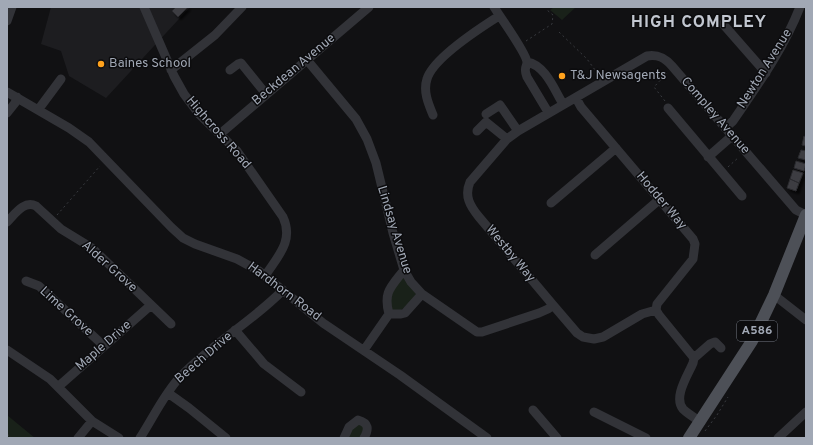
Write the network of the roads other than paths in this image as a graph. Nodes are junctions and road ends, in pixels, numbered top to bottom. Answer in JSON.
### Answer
{"nodes":[{"id":1,"x":12,"y":7,"type":"edge"},
{"id":2,"x":144,"y":7,"type":"edge"},
{"id":3,"x":242,"y":7,"type":"edge"},
{"id":4,"x":369,"y":7,"type":"edge"},
{"id":5,"x":494,"y":7,"type":"edge"},
{"id":6,"x":800,"y":7,"type":"edge"},
{"id":7,"x":499,"y":16,"type":"junction"},
{"id":8,"x":7,"y":21,"type":"edge"},
{"id":9,"x":723,"y":24,"type":"dead end"},
{"id":10,"x":307,"y":60,"type":"junction"},
{"id":11,"x":527,"y":62,"type":"junction"},
{"id":12,"x":171,"y":70,"type":"junction"},
{"id":13,"x":230,"y":70,"type":"dead end"},
{"id":14,"x":766,"y":73,"type":"junction"},
{"id":15,"x":57,"y":81,"type":"dead end"},
{"id":16,"x":7,"y":92,"type":"edge"},
{"id":17,"x":266,"y":94,"type":"junction"},
{"id":18,"x":17,"y":97,"type":"junction"},
{"id":19,"x":576,"y":98,"type":"junction"},
{"id":20,"x":563,"y":104,"type":"junction"},
{"id":21,"x":38,"y":110,"type":"junction"},
{"id":22,"x":548,"y":112,"type":"junction"},
{"id":23,"x":7,"y":113,"type":"edge"},
{"id":24,"x":669,"y":113,"type":"road end"},
{"id":25,"x":486,"y":114,"type":"dead end"},
{"id":26,"x":433,"y":115,"type":"dead end"},
{"id":27,"x":725,"y":128,"type":"junction"},
{"id":28,"x":477,"y":131,"type":"dead end"},
{"id":29,"x":518,"y":131,"type":"junction"},
{"id":30,"x":220,"y":134,"type":"junction"},
{"id":31,"x":732,"y":136,"type":"junction"},
{"id":32,"x":507,"y":139,"type":"junction"},
{"id":33,"x":616,"y":148,"type":"junction"},
{"id":34,"x":708,"y":157,"type":"junction"},
{"id":35,"x":742,"y":196,"type":"dead end"},
{"id":36,"x":660,"y":199,"type":"junction"},
{"id":37,"x":551,"y":203,"type":"dead end"},
{"id":38,"x":806,"y":215,"type":"edge"},
{"id":39,"x":7,"y":222,"type":"edge"},
{"id":40,"x":802,"y":237,"type":"edge"},
{"id":41,"x":594,"y":255,"type":"dead end"},
{"id":42,"x":404,"y":270,"type":"junction"},
{"id":43,"x":265,"y":276,"type":"junction"},
{"id":44,"x":26,"y":280,"type":"dead end"},
{"id":45,"x":283,"y":290,"type":"junction"},
{"id":46,"x":422,"y":294,"type":"junction"},
{"id":47,"x":774,"y":295,"type":"junction"},
{"id":48,"x":151,"y":305,"type":"junction"},
{"id":49,"x":553,"y":305,"type":"junction"},
{"id":50,"x":656,"y":310,"type":"junction"},
{"id":51,"x":389,"y":314,"type":"junction"},
{"id":52,"x":806,"y":320,"type":"edge"},
{"id":53,"x":171,"y":324,"type":"dead end"},
{"id":54,"x":235,"y":330,"type":"junction"},
{"id":55,"x":104,"y":346,"type":"junction"},
{"id":56,"x":722,"y":348,"type":"dead end"},
{"id":57,"x":7,"y":350,"type":"edge"},
{"id":58,"x":364,"y":350,"type":"junction"},
{"id":59,"x":694,"y":358,"type":"junction"},
{"id":60,"x":58,"y":386,"type":"junction"},
{"id":61,"x":301,"y":392,"type":"dead end"},
{"id":62,"x":168,"y":393,"type":"junction"},
{"id":63,"x":533,"y":410,"type":"dead end"},
{"id":64,"x":600,"y":412,"type":"dead end"},
{"id":65,"x":806,"y":412,"type":"edge"},
{"id":66,"x":92,"y":421,"type":"junction"},
{"id":67,"x":701,"y":422,"type":"junction"},
{"id":68,"x":78,"y":438,"type":"edge"},
{"id":69,"x":119,"y":438,"type":"edge"},
{"id":70,"x":140,"y":438,"type":"edge"},
{"id":71,"x":226,"y":438,"type":"edge"},
{"id":72,"x":344,"y":438,"type":"edge"},
{"id":73,"x":364,"y":438,"type":"edge"},
{"id":74,"x":487,"y":438,"type":"edge"},
{"id":75,"x":557,"y":438,"type":"edge"},
{"id":76,"x":646,"y":438,"type":"edge"},
{"id":77,"x":689,"y":438,"type":"edge"},
{"id":78,"x":778,"y":438,"type":"edge"}],
"edges":[{"from":1,"to":8,"type":"street"},
{"from":2,"to":12,"type":"street","name":"Highcross Road"},
{"from":3,"to":12,"type":"street"},
{"from":4,"to":10,"type":"street","name":"Beckdean Avenue"},
{"from":5,"to":7,"type":"street"},
{"from":6,"to":14,"type":"street","name":"Newton Avenue"},
{"from":7,"to":11,"type":"street"},
{"from":7,"to":26,"type":"street"},
{"from":9,"to":14,"type":"street"},
{"from":10,"to":17,"type":"street","name":"Beckdean Avenue"},
{"from":10,"to":42,"type":"street","name":"Lindsay Avenue"},
{"from":11,"to":20,"type":"street"},
{"from":11,"to":22,"type":"street"},
{"from":12,"to":30,"type":"street","name":"Highcross Road"},
{"from":13,"to":17,"type":"street"},
{"from":14,"to":27,"type":"street","name":"Newton Avenue"},
{"from":15,"to":21,"type":"street"},
{"from":16,"to":18,"type":"street","name":"Hardhorn Road"},
{"from":17,"to":30,"type":"street","name":"Beckdean Avenue"},
{"from":18,"to":21,"type":"street","name":"Hardhorn Road"},
{"from":18,"to":23,"type":"street"},
{"from":19,"to":20,"type":"street","name":"Compley Avenue"},
{"from":19,"to":27,"type":"street","name":"Compley Avenue"},
{"from":19,"to":33,"type":"street","name":"Hodder Way"},
{"from":20,"to":22,"type":"street","name":"Compley Avenue"},
{"from":21,"to":43,"type":"street","name":"Hardhorn Road"},
{"from":22,"to":29,"type":"street","name":"Westby Way"},
{"from":24,"to":34,"type":"street"},
{"from":25,"to":29,"type":"street"},
{"from":27,"to":31,"type":"street","name":"Compley Avenue"},
{"from":28,"to":32,"type":"street"},
{"from":29,"to":32,"type":"street","name":"Westby Way"},
{"from":30,"to":43,"type":"street","name":"Highcross Road"},
{"from":31,"to":34,"type":"street"},
{"from":31,"to":38,"type":"street","name":"Compley Avenue"},
{"from":32,"to":49,"type":"street","name":"Westby Way"},
{"from":33,"to":36,"type":"street","name":"Hodder Way"},
{"from":33,"to":37,"type":"street"},
{"from":34,"to":35,"type":"street"},
{"from":36,"to":41,"type":"street"},
{"from":36,"to":50,"type":"street","name":"Hodder Way"},
{"from":38,"to":40,"type":"main road","number":"A586"},
{"from":39,"to":48,"type":"street","name":"Alder Grove"},
{"from":40,"to":47,"type":"main road","number":"A586"},
{"from":42,"to":46,"type":"street","name":"Lindsay Avenue"},
{"from":42,"to":51,"type":"street"},
{"from":43,"to":45,"type":"street","name":"Hardhorn Road"},
{"from":44,"to":55,"type":"street","name":"Lime Grove"},
{"from":45,"to":54,"type":"street","name":"Beech Drive"},
{"from":45,"to":58,"type":"street","name":"Hardhorn Road"},
{"from":46,"to":49,"type":"street","name":"Lindsay Avenue"},
{"from":46,"to":51,"type":"street"},
{"from":47,"to":52,"type":"street"},
{"from":47,"to":67,"type":"main road","number":"A586"},
{"from":48,"to":53,"type":"street","name":"Alder Grove"},
{"from":48,"to":55,"type":"street","name":"Maple Drive"},
{"from":49,"to":50,"type":"street","name":"Westby Way"},
{"from":50,"to":59,"type":"street"},
{"from":51,"to":58,"type":"street"},
{"from":54,"to":61,"type":"street"},
{"from":54,"to":62,"type":"street","name":"Beech Drive"},
{"from":55,"to":60,"type":"street","name":"Maple Drive"},
{"from":56,"to":59,"type":"street"},
{"from":57,"to":60,"type":"street"},
{"from":58,"to":74,"type":"street","name":"Hardhorn Road"},
{"from":59,"to":67,"type":"street"},
{"from":60,"to":66,"type":"street"},
{"from":62,"to":70,"type":"street","name":"Beech Drive"},
{"from":62,"to":71,"type":"street"},
{"from":63,"to":75,"type":"street"},
{"from":64,"to":76,"type":"street"},
{"from":65,"to":78,"type":"street"},
{"from":66,"to":68,"type":"street"},
{"from":66,"to":69,"type":"street"},
{"from":67,"to":77,"type":"main road","number":"A586"},
{"from":72,"to":73,"type":"street"}]}
